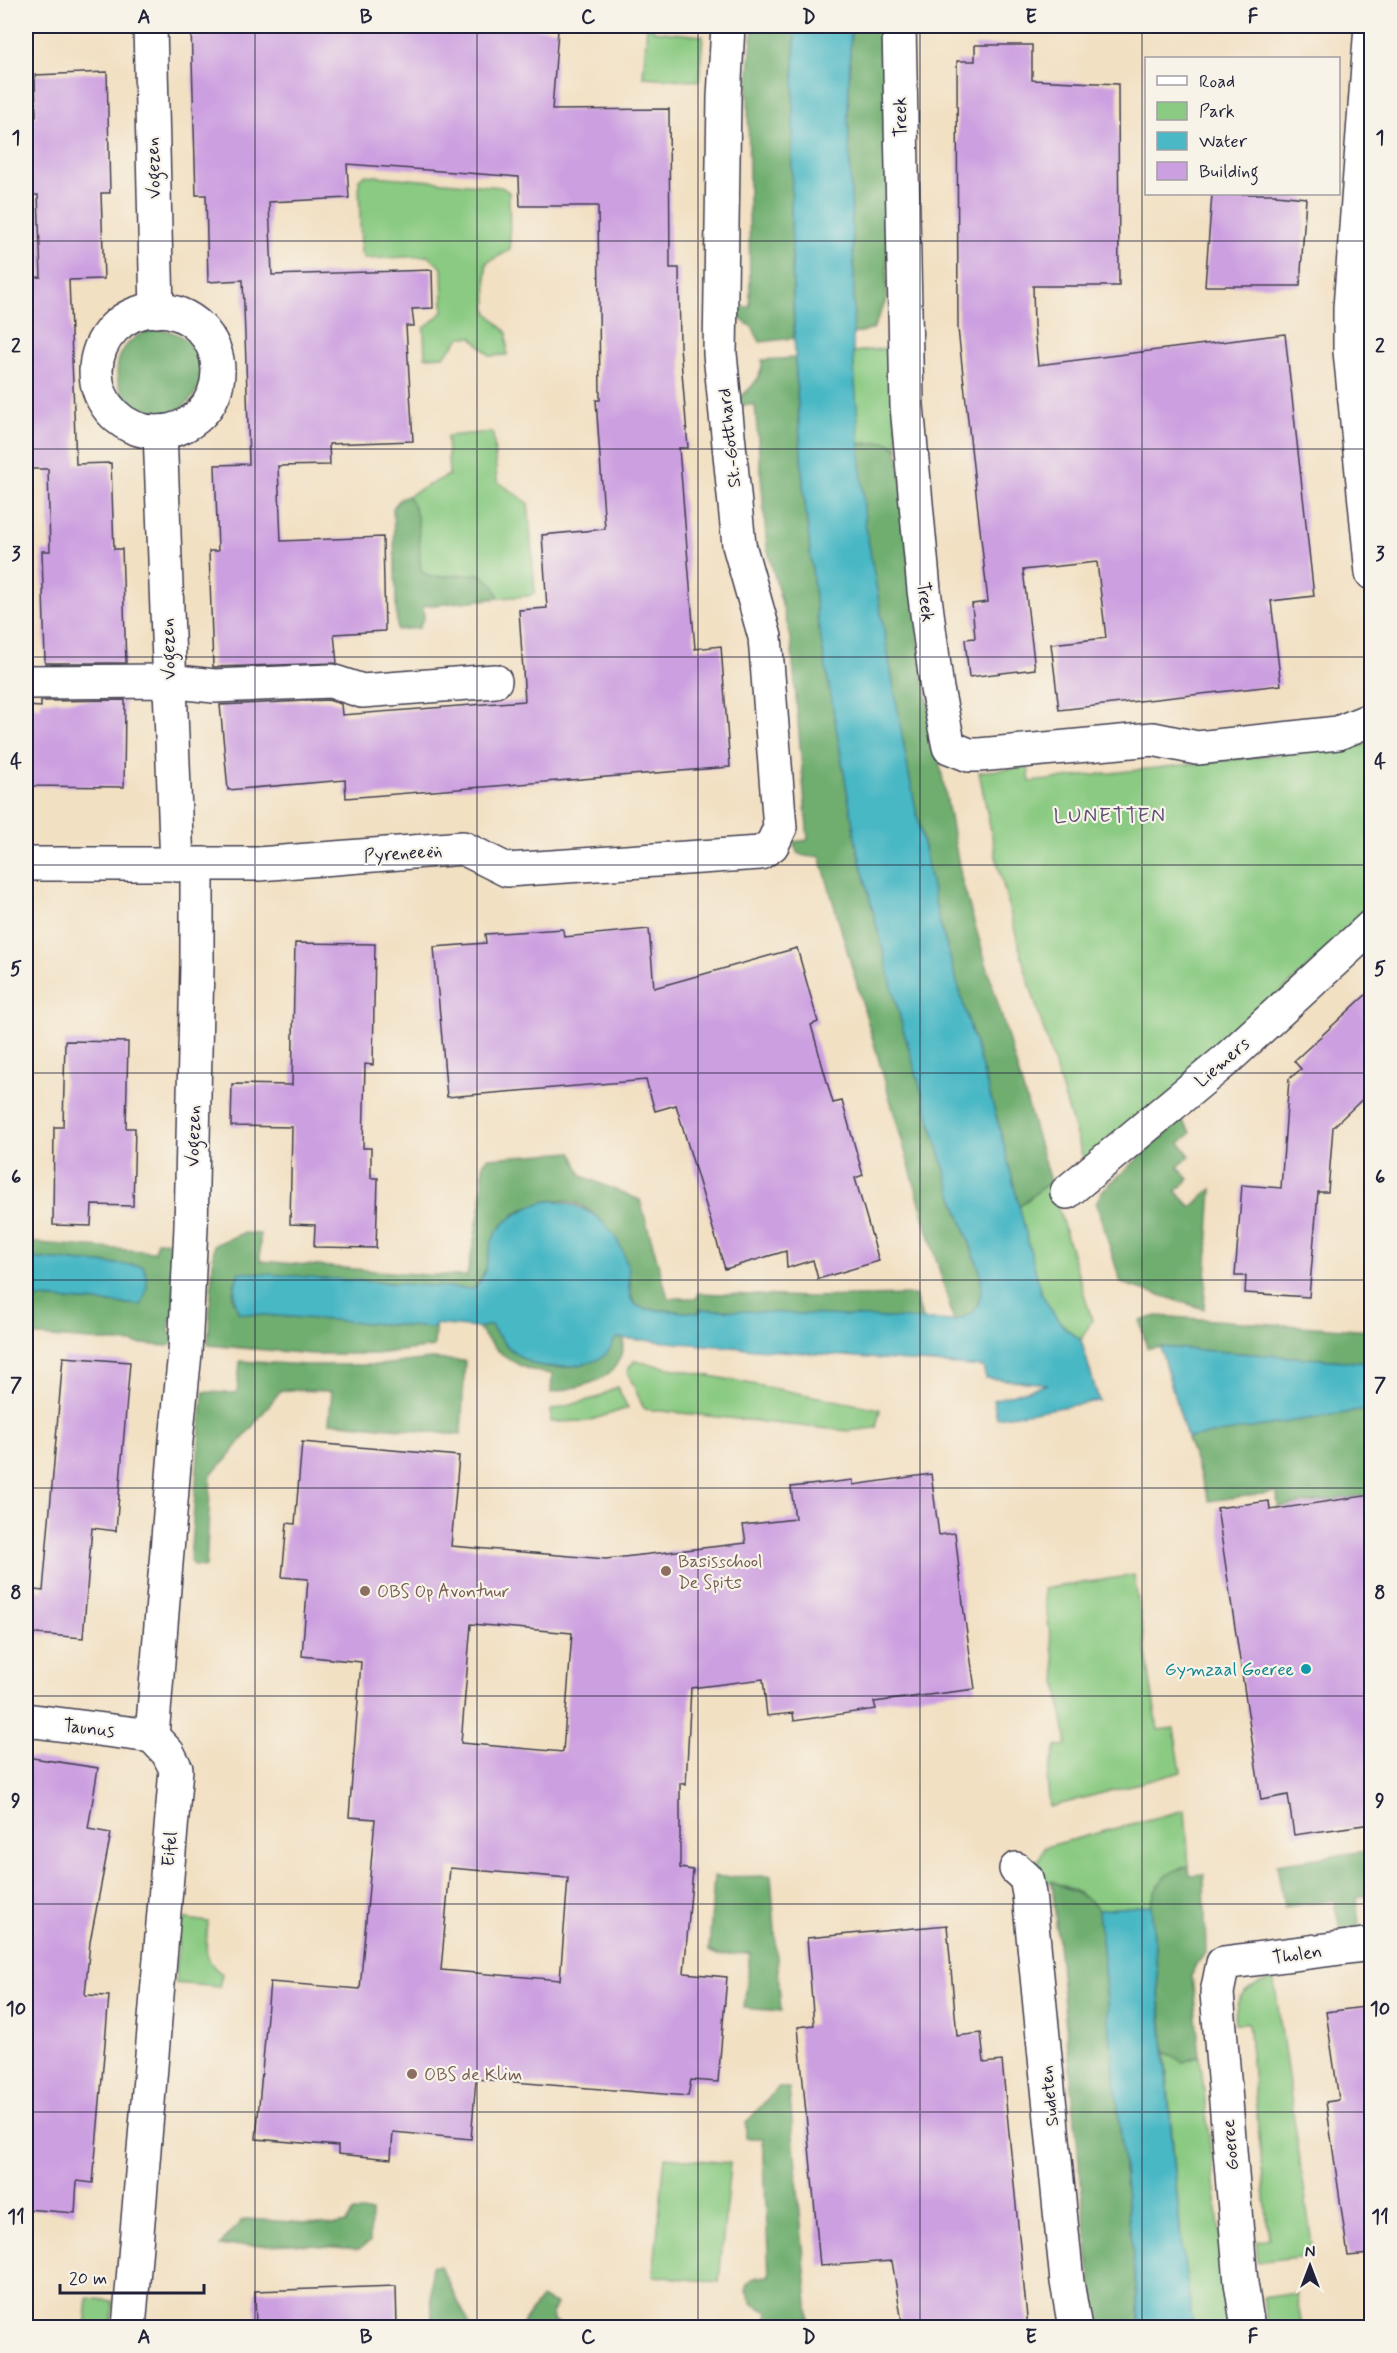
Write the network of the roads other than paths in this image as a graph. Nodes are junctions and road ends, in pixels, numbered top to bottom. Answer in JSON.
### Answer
{"nodes":[{"id":1,"x":150,"y":26,"type":"edge"},
{"id":2,"x":728,"y":26,"type":"edge"},
{"id":3,"x":899,"y":26,"type":"edge"},
{"id":4,"x":1371,"y":26,"type":"edge"},
{"id":5,"x":157,"y":311,"type":"junction"},
{"id":6,"x":160,"y":432,"type":"junction"},
{"id":7,"x":1371,"y":573,"type":"edge"},
{"id":8,"x":169,"y":666,"type":"junction"},
{"id":9,"x":495,"y":681,"type":"dead end"},
{"id":10,"x":26,"y":682,"type":"edge"},
{"id":11,"x":1371,"y":719,"type":"edge"},
{"id":12,"x":772,"y":845,"type":"joint"},
{"id":13,"x":26,"y":864,"type":"edge"},
{"id":14,"x":187,"y":866,"type":"junction"},
{"id":15,"x":1371,"y":927,"type":"edge"},
{"id":16,"x":1067,"y":1192,"type":"dead end"},
{"id":17,"x":26,"y":1719,"type":"edge"},
{"id":18,"x":152,"y":1736,"type":"junction"},
{"id":19,"x":1016,"y":1869,"type":"dead end"},
{"id":20,"x":1371,"y":1944,"type":"edge"},
{"id":21,"x":1223,"y":1963,"type":"joint"},
{"id":22,"x":129,"y":2328,"type":"edge"},
{"id":23,"x":1075,"y":2328,"type":"edge"},
{"id":24,"x":1248,"y":2328,"type":"edge"}],
"edges":[{"from":1,"to":5,"type":"street","name":"Vogezen"},
{"from":2,"to":12,"type":"street","name":"St.-Gotthard"},
{"from":3,"to":11,"type":"street","name":"Treek"},
{"from":4,"to":7,"type":"street"},
{"from":5,"to":6,"type":"street"},
{"from":5,"to":6,"type":"street"},
{"from":6,"to":8,"type":"street","name":"Vogezen"},
{"from":8,"to":9,"type":"street"},
{"from":8,"to":10,"type":"street"},
{"from":8,"to":14,"type":"street","name":"Vogezen"},
{"from":12,"to":14,"type":"street","name":"Pyreneeën"},
{"from":13,"to":14,"type":"street","name":"Pyreneeën"},
{"from":14,"to":18,"type":"street","name":"Vogezen"},
{"from":15,"to":16,"type":"street","name":"Liemers"},
{"from":17,"to":18,"type":"street","name":"Taunus"},
{"from":18,"to":22,"type":"street","name":"Eifel"},
{"from":19,"to":23,"type":"street","name":"Sudeten"},
{"from":20,"to":21,"type":"street","name":"Tholen"},
{"from":21,"to":24,"type":"street","name":"Goeree"}]}
